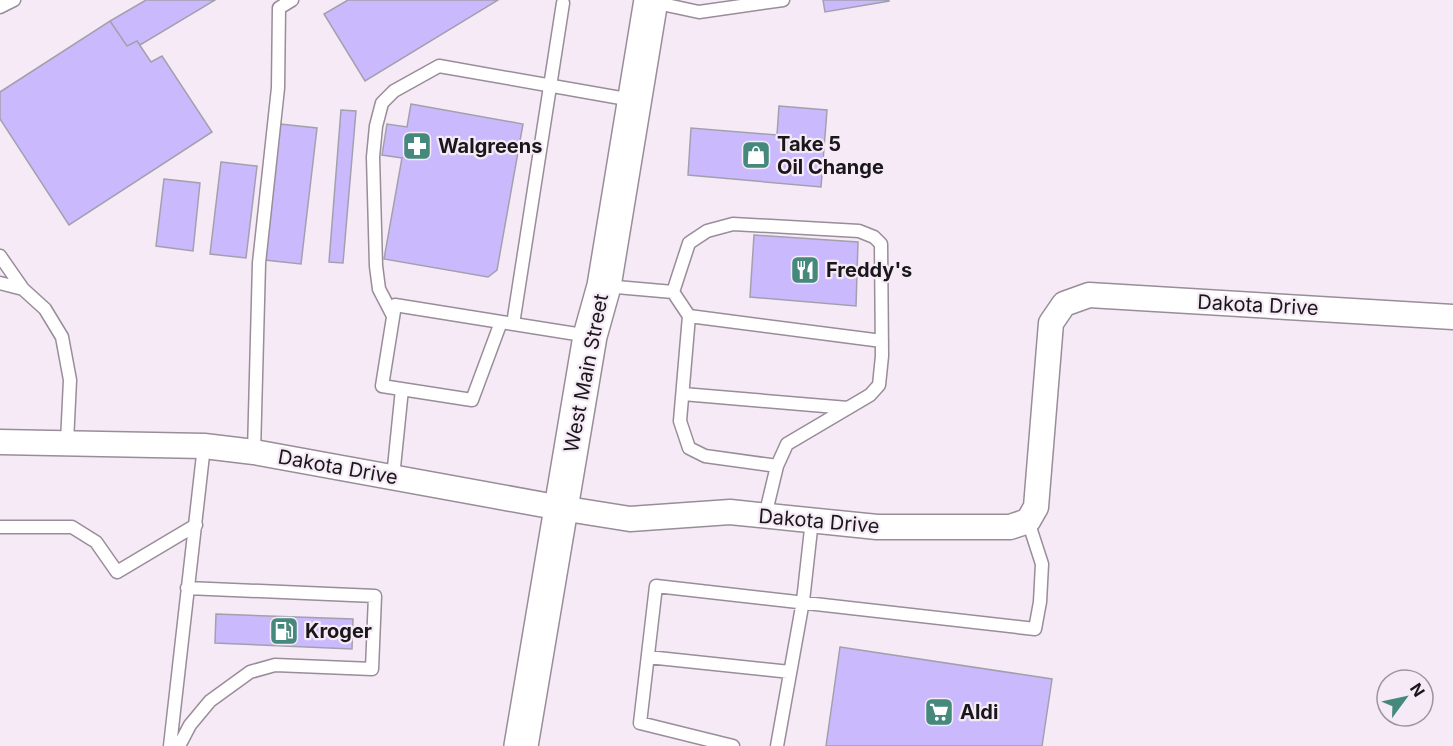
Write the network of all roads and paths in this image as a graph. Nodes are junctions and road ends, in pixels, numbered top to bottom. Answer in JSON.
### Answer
{"nodes":[{"id":1,"x":14,"y":0,"type":"edge"},
{"id":2,"x":292,"y":0,"type":"edge"},
{"id":3,"x":783,"y":0,"type":"edge"},
{"id":4,"x":651,"y":1,"type":"edge"},
{"id":5,"x":562,"y":3,"type":"dead end"},
{"id":6,"x":0,"y":8,"type":"edge"},
{"id":7,"x":550,"y":86,"type":"junction"},
{"id":8,"x":634,"y":101,"type":"junction"},
{"id":9,"x":0,"y":256,"type":"edge"},
{"id":10,"x":0,"y":283,"type":"edge"},
{"id":11,"x":604,"y":286,"type":"junction"},
{"id":12,"x":23,"y":290,"type":"junction"},
{"id":13,"x":673,"y":292,"type":"junction"},
{"id":14,"x":393,"y":316,"type":"junction"},
{"id":15,"x":689,"y":316,"type":"junction"},
{"id":16,"x":1453,"y":317,"type":"edge"},
{"id":17,"x":507,"y":323,"type":"junction"},
{"id":18,"x":590,"y":336,"type":"junction"},
{"id":19,"x":882,"y":341,"type":"junction"},
{"id":20,"x":402,"y":389,"type":"junction"},
{"id":21,"x":683,"y":394,"type":"junction"},
{"id":22,"x":848,"y":408,"type":"junction"},
{"id":23,"x":0,"y":442,"type":"edge"},
{"id":24,"x":67,"y":442,"type":"junction"},
{"id":25,"x":204,"y":446,"type":"junction"},
{"id":26,"x":254,"y":452,"type":"junction"},
{"id":27,"x":777,"y":466,"type":"junction"},
{"id":28,"x":393,"y":477,"type":"junction"},
{"id":29,"x":561,"y":508,"type":"junction"},
{"id":30,"x":765,"y":516,"type":"junction"},
{"id":31,"x":812,"y":520,"type":"junction"},
{"id":32,"x":1028,"y":521,"type":"junction"},
{"id":33,"x":196,"y":525,"type":"junction"},
{"id":34,"x":0,"y":527,"type":"edge"},
{"id":35,"x":187,"y":588,"type":"junction"},
{"id":36,"x":803,"y":601,"type":"junction"},
{"id":37,"x":648,"y":657,"type":"junction"},
{"id":38,"x":790,"y":672,"type":"junction"},
{"id":39,"x":170,"y":746,"type":"edge"},
{"id":40,"x":179,"y":746,"type":"edge"},
{"id":41,"x":521,"y":746,"type":"edge"},
{"id":42,"x":733,"y":746,"type":"edge"},
{"id":43,"x":777,"y":746,"type":"edge"}],
"edges":[{"from":1,"to":6,"type":"lane"},
{"from":2,"to":26,"type":"lane"},
{"from":3,"to":4,"type":"lane"},
{"from":4,"to":8,"type":"main road","name":"West Main Street"},
{"from":5,"to":7,"type":"lane"},
{"from":7,"to":8,"type":"lane"},
{"from":7,"to":14,"type":"lane"},
{"from":7,"to":17,"type":"lane"},
{"from":8,"to":11,"type":"main road","name":"West Main Street"},
{"from":9,"to":12,"type":"lane"},
{"from":10,"to":12,"type":"lane"},
{"from":11,"to":13,"type":"lane"},
{"from":11,"to":18,"type":"main road","name":"West Main Street"},
{"from":12,"to":24,"type":"lane"},
{"from":13,"to":15,"type":"lane"},
{"from":13,"to":19,"type":"lane"},
{"from":14,"to":17,"type":"lane"},
{"from":14,"to":20,"type":"lane"},
{"from":15,"to":19,"type":"lane"},
{"from":15,"to":21,"type":"lane"},
{"from":16,"to":32,"type":"street","name":"Dakota Drive"},
{"from":17,"to":18,"type":"lane"},
{"from":17,"to":20,"type":"lane"},
{"from":18,"to":29,"type":"main road","name":"West Main Street"},
{"from":19,"to":22,"type":"lane"},
{"from":20,"to":28,"type":"lane"},
{"from":21,"to":22,"type":"lane"},
{"from":21,"to":27,"type":"lane"},
{"from":22,"to":27,"type":"lane"},
{"from":23,"to":24,"type":"street","name":"Dakota Drive"},
{"from":24,"to":25,"type":"street","name":"Dakota Drive"},
{"from":25,"to":26,"type":"street","name":"Dakota Drive"},
{"from":25,"to":33,"type":"lane"},
{"from":26,"to":28,"type":"street","name":"Dakota Drive"},
{"from":27,"to":30,"type":"lane"},
{"from":28,"to":29,"type":"street","name":"Dakota Drive"},
{"from":29,"to":30,"type":"street","name":"Dakota Drive"},
{"from":29,"to":41,"type":"main road","name":"West Main Street"},
{"from":30,"to":31,"type":"street","name":"Dakota Drive"},
{"from":31,"to":32,"type":"street","name":"Dakota Drive"},
{"from":31,"to":36,"type":"lane"},
{"from":32,"to":36,"type":"lane"},
{"from":33,"to":34,"type":"lane"},
{"from":33,"to":35,"type":"lane"},
{"from":35,"to":39,"type":"lane"},
{"from":35,"to":40,"type":"lane"},
{"from":36,"to":37,"type":"lane"},
{"from":36,"to":38,"type":"lane"},
{"from":37,"to":38,"type":"lane"},
{"from":37,"to":42,"type":"lane"},
{"from":38,"to":43,"type":"lane"}]}
